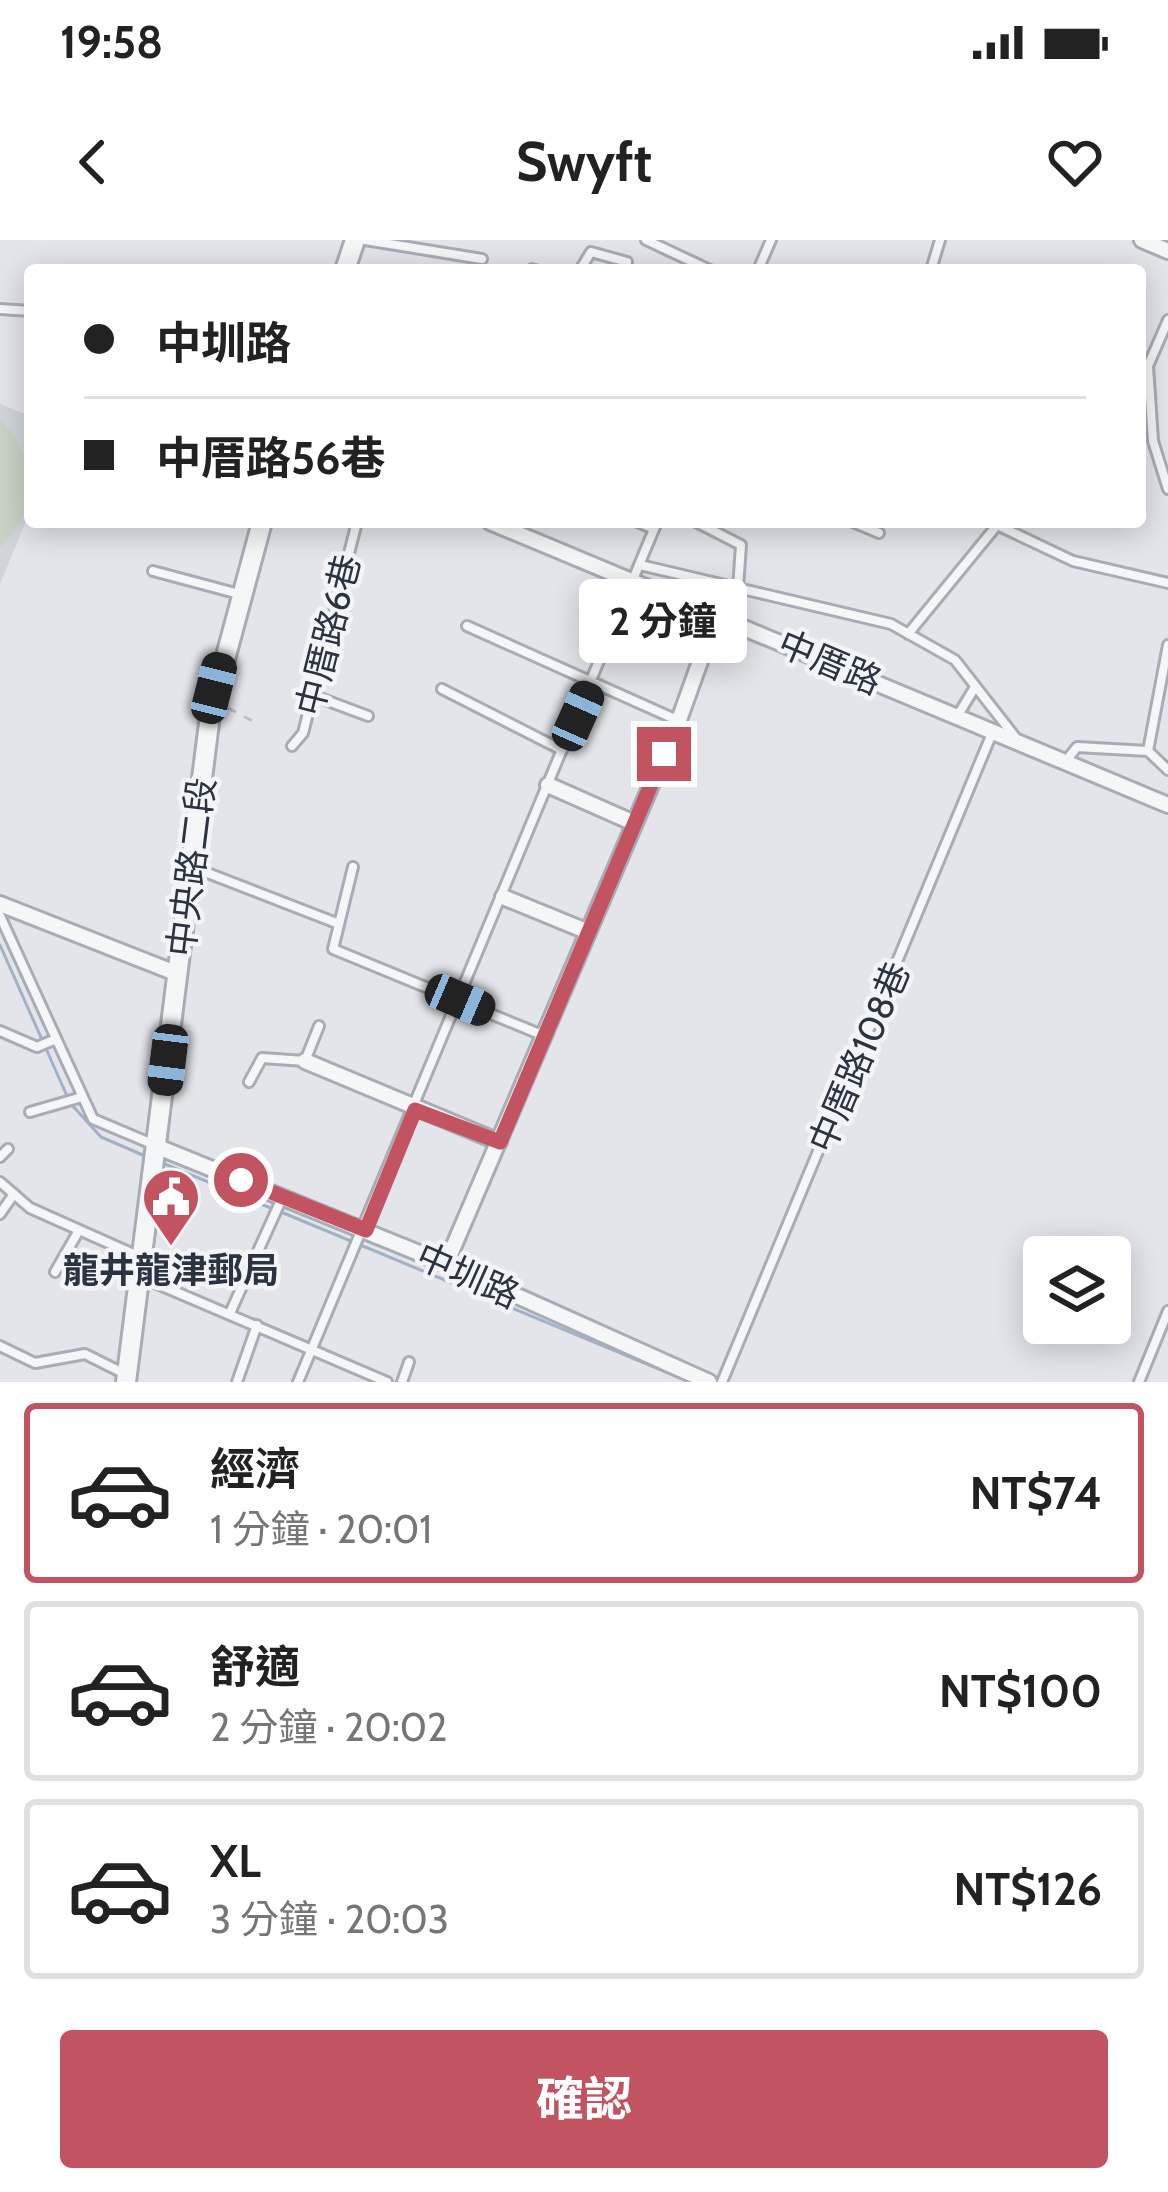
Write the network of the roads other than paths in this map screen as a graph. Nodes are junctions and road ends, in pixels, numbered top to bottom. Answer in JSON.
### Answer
{"nodes":[{"id":1,"x":364,"y":240,"type":"edge"},
{"id":2,"x":646,"y":240,"type":"edge"},
{"id":3,"x":1142,"y":240,"type":"edge"},
{"id":4,"x":1168,"y":251,"type":"edge"},
{"id":5,"x":482,"y":259,"type":"dead end"},
{"id":6,"x":584,"y":264,"type":"edge"},
{"id":7,"x":627,"y":264,"type":"edge"},
{"id":8,"x":697,"y":264,"type":"edge"},
{"id":9,"x":1168,"y":320,"type":"edge"},
{"id":10,"x":1146,"y":358,"type":"edge"},
{"id":11,"x":1146,"y":370,"type":"edge"},
{"id":12,"x":1168,"y":490,"type":"edge"},
{"id":13,"x":260,"y":528,"type":"edge"},
{"id":14,"x":355,"y":528,"type":"edge"},
{"id":15,"x":655,"y":528,"type":"edge"},
{"id":16,"x":708,"y":528,"type":"edge"},
{"id":17,"x":867,"y":528,"type":"edge"},
{"id":18,"x":995,"y":528,"type":"edge"},
{"id":19,"x":1006,"y":528,"type":"edge"},
{"id":20,"x":529,"y":529,"type":"edge"},
{"id":21,"x":879,"y":533,"type":"dead end"},
{"id":22,"x":640,"y":565,"type":"junction"},
{"id":23,"x":153,"y":571,"type":"dead end"},
{"id":24,"x":634,"y":580,"type":"junction"},
{"id":25,"x":1168,"y":583,"type":"edge"},
{"id":26,"x":738,"y":588,"type":"junction"},
{"id":27,"x":239,"y":594,"type":"junction"},
{"id":28,"x":717,"y":614,"type":"junction"},
{"id":29,"x":467,"y":626,"type":"dead end"},
{"id":30,"x":908,"y":634,"type":"junction"},
{"id":31,"x":1168,"y":645,"type":"edge"},
{"id":32,"x":593,"y":680,"type":"junction"},
{"id":33,"x":975,"y":687,"type":"junction"},
{"id":34,"x":442,"y":689,"type":"dead end"},
{"id":35,"x":312,"y":695,"type":"junction"},
{"id":36,"x":368,"y":716,"type":"dead end"},
{"id":37,"x":958,"y":716,"type":"junction"},
{"id":38,"x":679,"y":720,"type":"junction"},
{"id":39,"x":993,"y":730,"type":"junction"},
{"id":40,"x":1020,"y":743,"type":"junction"},
{"id":41,"x":292,"y":746,"type":"dead end"},
{"id":42,"x":562,"y":750,"type":"junction"},
{"id":43,"x":1148,"y":751,"type":"junction"},
{"id":44,"x":1065,"y":762,"type":"junction"},
{"id":45,"x":1168,"y":770,"type":"edge"},
{"id":46,"x":548,"y":785,"type":"junction"},
{"id":47,"x":1168,"y":805,"type":"edge"},
{"id":48,"x":634,"y":823,"type":"junction"},
{"id":49,"x":191,"y":867,"type":"junction"},
{"id":50,"x":353,"y":867,"type":"dead end"},
{"id":51,"x":502,"y":897,"type":"junction"},
{"id":52,"x":0,"y":904,"type":"edge"},
{"id":53,"x":0,"y":916,"type":"edge"},
{"id":54,"x":339,"y":925,"type":"junction"},
{"id":55,"x":586,"y":931,"type":"junction"},
{"id":56,"x":178,"y":974,"type":"junction"},
{"id":57,"x":460,"y":1000,"type":"junction"},
{"id":58,"x":319,"y":1026,"type":"dead end"},
{"id":59,"x":0,"y":1031,"type":"edge"},
{"id":60,"x":543,"y":1036,"type":"junction"},
{"id":61,"x":56,"y":1039,"type":"junction"},
{"id":62,"x":305,"y":1061,"type":"junction"},
{"id":63,"x":249,"y":1082,"type":"dead end"},
{"id":64,"x":82,"y":1097,"type":"junction"},
{"id":65,"x":415,"y":1110,"type":"junction"},
{"id":66,"x":30,"y":1112,"type":"dead end"},
{"id":67,"x":500,"y":1142,"type":"junction"},
{"id":68,"x":158,"y":1147,"type":"junction"},
{"id":69,"x":8,"y":1149,"type":"dead end"},
{"id":70,"x":0,"y":1157,"type":"edge"},
{"id":71,"x":0,"y":1182,"type":"edge"},
{"id":72,"x":14,"y":1194,"type":"junction"},
{"id":73,"x":282,"y":1196,"type":"junction"},
{"id":74,"x":0,"y":1214,"type":"edge"},
{"id":75,"x":366,"y":1230,"type":"junction"},
{"id":76,"x":78,"y":1232,"type":"junction"},
{"id":77,"x":446,"y":1264,"type":"junction"},
{"id":78,"x":141,"y":1267,"type":"junction"},
{"id":79,"x":55,"y":1272,"type":"dead end"},
{"id":80,"x":1168,"y":1311,"type":"edge"},
{"id":81,"x":230,"y":1313,"type":"junction"},
{"id":82,"x":257,"y":1325,"type":"junction"},
{"id":83,"x":0,"y":1346,"type":"edge"},
{"id":84,"x":311,"y":1348,"type":"junction"},
{"id":85,"x":409,"y":1362,"type":"dead end"},
{"id":86,"x":126,"y":1378,"type":"edge"},
{"id":87,"x":237,"y":1382,"type":"edge"},
{"id":88,"x":298,"y":1382,"type":"edge"},
{"id":89,"x":388,"y":1382,"type":"edge"},
{"id":90,"x":402,"y":1382,"type":"edge"},
{"id":91,"x":709,"y":1382,"type":"edge"},
{"id":92,"x":722,"y":1382,"type":"edge"},
{"id":93,"x":1138,"y":1382,"type":"edge"}],
"edges":[{"from":1,"to":5,"type":"lane"},
{"from":2,"to":8,"type":"lane"},
{"from":3,"to":4,"type":"street"},
{"from":6,"to":7,"type":"lane"},
{"from":9,"to":10,"type":"lane"},
{"from":11,"to":12,"type":"lane"},
{"from":13,"to":27,"type":"street","name":"中央路二段"},
{"from":14,"to":35,"type":"lane","name":"中厝路6巷"},
{"from":15,"to":22,"type":"lane"},
{"from":16,"to":26,"type":"lane"},
{"from":17,"to":21,"type":"lane"},
{"from":18,"to":30,"type":"lane"},
{"from":19,"to":25,"type":"lane"},
{"from":20,"to":24,"type":"street","name":"中厝路"},
{"from":22,"to":24,"type":"lane"},
{"from":22,"to":26,"type":"lane"},
{"from":23,"to":27,"type":"lane"},
{"from":24,"to":28,"type":"street","name":"中厝路"},
{"from":24,"to":32,"type":"lane"},
{"from":26,"to":30,"type":"lane"},
{"from":27,"to":49,"type":"street","name":"中央路二段"},
{"from":28,"to":37,"type":"street","name":"中厝路"},
{"from":28,"to":38,"type":"street"},
{"from":29,"to":32,"type":"lane"},
{"from":30,"to":33,"type":"lane"},
{"from":31,"to":43,"type":"lane"},
{"from":32,"to":38,"type":"lane"},
{"from":32,"to":42,"type":"lane"},
{"from":33,"to":37,"type":"lane"},
{"from":33,"to":40,"type":"lane"},
{"from":34,"to":42,"type":"lane"},
{"from":35,"to":36,"type":"lane"},
{"from":35,"to":41,"type":"lane","name":"中厝路6巷"},
{"from":37,"to":39,"type":"street","name":"中厝路"},
{"from":38,"to":48,"type":"street"},
{"from":39,"to":40,"type":"street","name":"中厝路"},
{"from":39,"to":92,"type":"lane","name":"中厝路108巷"},
{"from":40,"to":44,"type":"street","name":"中厝路"},
{"from":42,"to":46,"type":"lane"},
{"from":43,"to":44,"type":"lane"},
{"from":43,"to":45,"type":"lane"},
{"from":44,"to":47,"type":"street","name":"中厝路"},
{"from":46,"to":48,"type":"street"},
{"from":46,"to":51,"type":"lane"},
{"from":48,"to":55,"type":"street"},
{"from":49,"to":54,"type":"lane"},
{"from":49,"to":56,"type":"street","name":"中央路二段"},
{"from":50,"to":54,"type":"lane"},
{"from":51,"to":55,"type":"street"},
{"from":51,"to":57,"type":"lane"},
{"from":52,"to":56,"type":"street"},
{"from":53,"to":61,"type":"lane"},
{"from":54,"to":57,"type":"lane"},
{"from":55,"to":60,"type":"street"},
{"from":56,"to":68,"type":"street","name":"中央路二段"},
{"from":57,"to":60,"type":"lane"},
{"from":57,"to":65,"type":"lane"},
{"from":58,"to":62,"type":"lane"},
{"from":59,"to":61,"type":"lane"},
{"from":60,"to":67,"type":"street"},
{"from":61,"to":64,"type":"lane"},
{"from":62,"to":63,"type":"lane"},
{"from":62,"to":65,"type":"street"},
{"from":64,"to":66,"type":"lane"},
{"from":64,"to":68,"type":"lane"},
{"from":65,"to":67,"type":"street"},
{"from":65,"to":75,"type":"lane"},
{"from":67,"to":77,"type":"street"},
{"from":68,"to":73,"type":"street","name":"中圳路"},
{"from":68,"to":78,"type":"street","name":"中央路二段"},
{"from":69,"to":70,"type":"lane"},
{"from":71,"to":72,"type":"lane"},
{"from":72,"to":74,"type":"lane"},
{"from":72,"to":76,"type":"lane"},
{"from":73,"to":75,"type":"street","name":"中圳路"},
{"from":73,"to":81,"type":"lane"},
{"from":75,"to":77,"type":"street","name":"中圳路"},
{"from":75,"to":84,"type":"lane"},
{"from":76,"to":78,"type":"lane"},
{"from":76,"to":79,"type":"lane"},
{"from":77,"to":91,"type":"street","name":"中圳路"},
{"from":78,"to":81,"type":"lane"},
{"from":78,"to":86,"type":"street","name":"中央路二段"},
{"from":80,"to":93,"type":"lane"},
{"from":81,"to":82,"type":"lane"},
{"from":82,"to":84,"type":"lane"},
{"from":82,"to":87,"type":"lane"},
{"from":83,"to":86,"type":"lane"},
{"from":84,"to":88,"type":"lane"},
{"from":84,"to":89,"type":"lane"},
{"from":85,"to":90,"type":"lane"}]}
